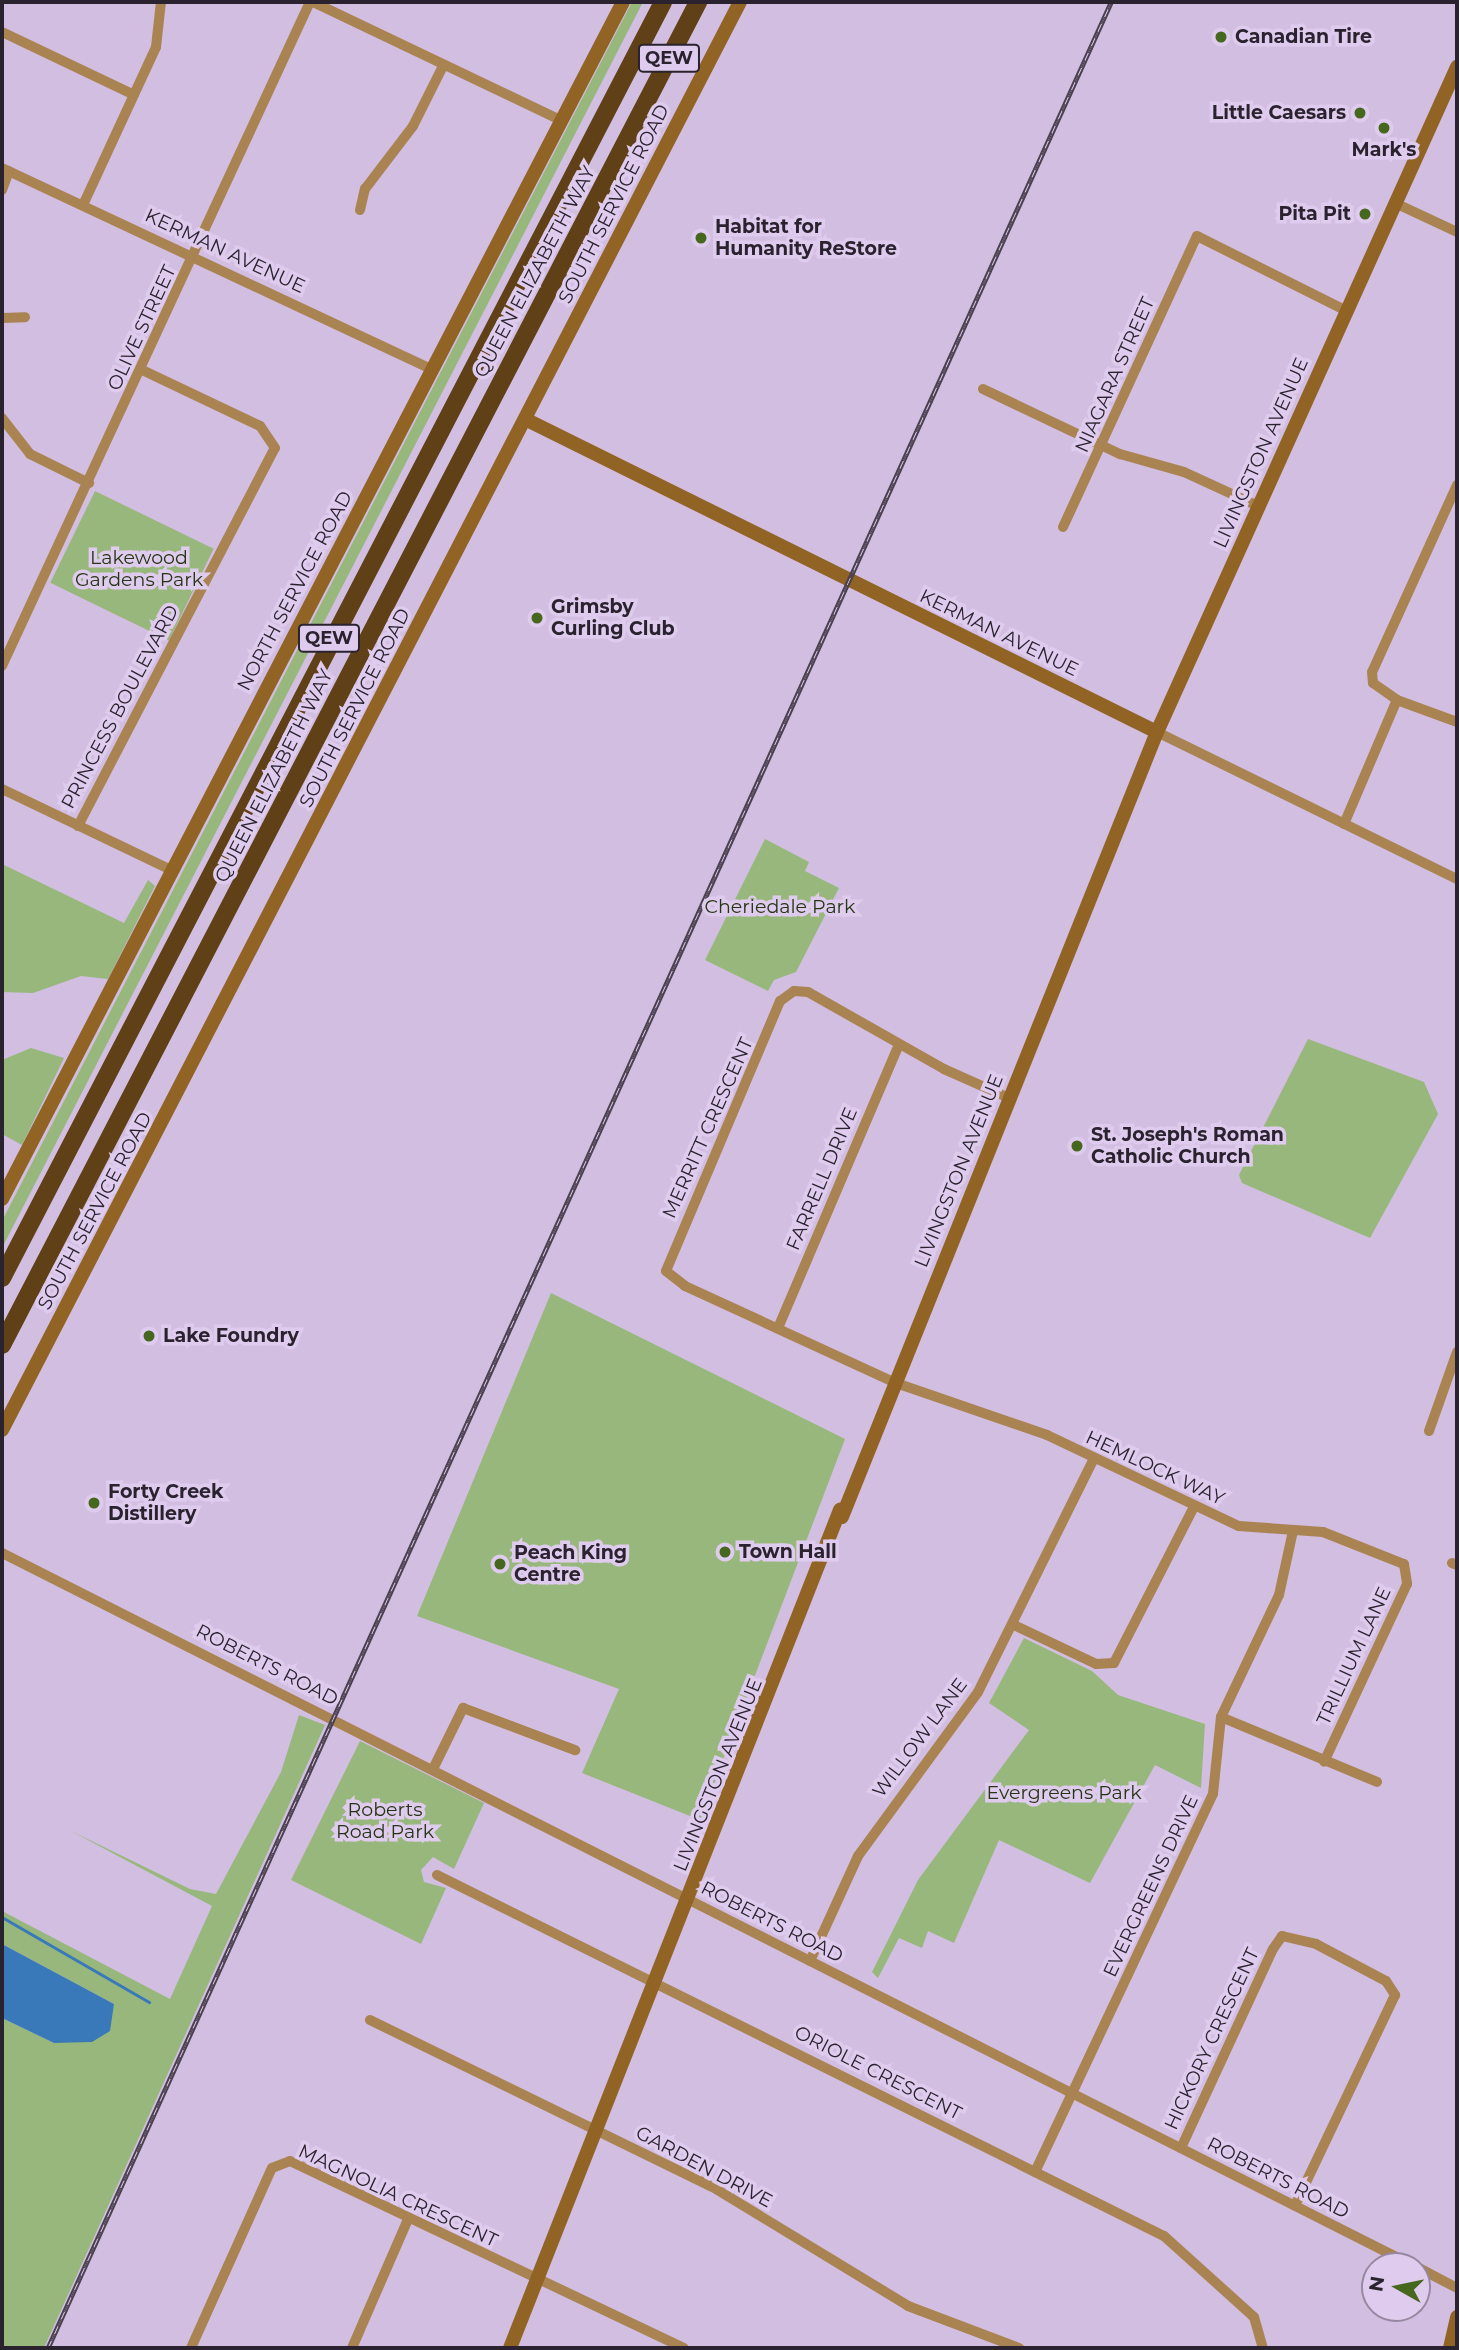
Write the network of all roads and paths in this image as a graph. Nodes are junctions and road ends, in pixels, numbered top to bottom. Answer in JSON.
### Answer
{"nodes":[{"id":1,"x":161,"y":2,"type":"edge"},
{"id":2,"x":312,"y":2,"type":"edge"},
{"id":3,"x":623,"y":2,"type":"edge"},
{"id":4,"x":663,"y":2,"type":"edge"},
{"id":5,"x":698,"y":2,"type":"edge"},
{"id":6,"x":740,"y":2,"type":"edge"},
{"id":7,"x":2,"y":32,"type":"edge"},
{"id":8,"x":443,"y":66,"type":"junction"},
{"id":9,"x":1457,"y":67,"type":"edge"},
{"id":10,"x":134,"y":95,"type":"junction"},
{"id":11,"x":560,"y":120,"type":"junction"},
{"id":12,"x":5,"y":169,"type":"edge"},
{"id":13,"x":2,"y":190,"type":"edge"},
{"id":14,"x":1395,"y":203,"type":"junction"},
{"id":15,"x":83,"y":205,"type":"junction"},
{"id":16,"x":360,"y":210,"type":"dead end"},
{"id":17,"x":1457,"y":232,"type":"edge"},
{"id":18,"x":193,"y":259,"type":"junction"},
{"id":19,"x":1347,"y":311,"type":"junction"},
{"id":20,"x":25,"y":317,"type":"dead end"},
{"id":21,"x":2,"y":318,"type":"edge"},
{"id":22,"x":432,"y":369,"type":"junction"},
{"id":23,"x":142,"y":370,"type":"junction"},
{"id":24,"x":984,"y":390,"type":"dead end"},
{"id":25,"x":2,"y":418,"type":"edge"},
{"id":26,"x":525,"y":419,"type":"junction"},
{"id":27,"x":1103,"y":445,"type":"junction"},
{"id":28,"x":89,"y":483,"type":"junction"},
{"id":29,"x":1457,"y":485,"type":"edge"},
{"id":30,"x":1258,"y":506,"type":"junction"},
{"id":31,"x":1063,"y":527,"type":"dead end"},
{"id":32,"x":2,"y":666,"type":"edge"},
{"id":33,"x":1397,"y":700,"type":"junction"},
{"id":34,"x":1457,"y":722,"type":"edge"},
{"id":35,"x":1157,"y":732,"type":"junction"},
{"id":36,"x":2,"y":789,"type":"edge"},
{"id":37,"x":1344,"y":824,"type":"junction"},
{"id":38,"x":78,"y":826,"type":"junction"},
{"id":39,"x":171,"y":870,"type":"junction"},
{"id":40,"x":1457,"y":879,"type":"edge"},
{"id":41,"x":899,"y":1045,"type":"junction"},
{"id":42,"x":1009,"y":1098,"type":"junction"},
{"id":43,"x":2,"y":1199,"type":"edge"},
{"id":44,"x":2,"y":1278,"type":"edge"},
{"id":45,"x":778,"y":1328,"type":"junction"},
{"id":46,"x":2,"y":1345,"type":"edge"},
{"id":47,"x":1457,"y":1352,"type":"edge"},
{"id":48,"x":895,"y":1383,"type":"junction"},
{"id":49,"x":2,"y":1430,"type":"edge"},
{"id":50,"x":1429,"y":1431,"type":"dead end"},
{"id":51,"x":1094,"y":1458,"type":"junction"},
{"id":52,"x":1194,"y":1507,"type":"junction"},
{"id":53,"x":1293,"y":1531,"type":"junction"},
{"id":54,"x":2,"y":1553,"type":"edge"},
{"id":55,"x":1404,"y":1564,"type":"joint"},
{"id":56,"x":1014,"y":1625,"type":"junction"},
{"id":57,"x":1221,"y":1717,"type":"junction"},
{"id":58,"x":575,"y":1750,"type":"dead end"},
{"id":59,"x":1324,"y":1762,"type":"junction"},
{"id":60,"x":434,"y":1767,"type":"junction"},
{"id":61,"x":1377,"y":1782,"type":"dead end"},
{"id":62,"x":437,"y":1875,"type":"dead end"},
{"id":63,"x":689,"y":1899,"type":"junction"},
{"id":64,"x":810,"y":1961,"type":"junction"},
{"id":65,"x":656,"y":1983,"type":"junction"},
{"id":66,"x":370,"y":2020,"type":"dead end"},
{"id":67,"x":1072,"y":2093,"type":"junction"},
{"id":68,"x":598,"y":2130,"type":"junction"},
{"id":69,"x":1181,"y":2148,"type":"junction"},
{"id":70,"x":1035,"y":2172,"type":"junction"},
{"id":71,"x":1294,"y":2207,"type":"junction"},
{"id":72,"x":408,"y":2219,"type":"junction"},
{"id":73,"x":1386,"y":2252,"type":"edge"},
{"id":74,"x":1431,"y":2275,"type":"edge"},
{"id":75,"x":537,"y":2282,"type":"junction"},
{"id":76,"x":1457,"y":2288,"type":"edge"},
{"id":77,"x":1457,"y":2317,"type":"edge"},
{"id":78,"x":191,"y":2348,"type":"edge"},
{"id":79,"x":352,"y":2348,"type":"edge"},
{"id":80,"x":510,"y":2348,"type":"edge"},
{"id":81,"x":684,"y":2348,"type":"edge"},
{"id":82,"x":1019,"y":2348,"type":"edge"},
{"id":83,"x":1264,"y":2348,"type":"edge"},
{"id":84,"x":1450,"y":2348,"type":"edge"}],
"edges":[{"from":1,"to":10,"type":"street"},
{"from":2,"to":8,"type":"street"},
{"from":2,"to":18,"type":"street","name":"OLIVE STREET"},
{"from":3,"to":11,"type":"street","name":"NORTH SERVICE ROAD"},
{"from":4,"to":44,"type":"highway","name":"QUEEN ELIZABETH WAY","number":"QEW"},
{"from":5,"to":46,"type":"highway","name":"QUEEN ELIZABETH WAY","number":"QEW"},
{"from":6,"to":26,"type":"street","name":"SOUTH SERVICE ROAD"},
{"from":7,"to":10,"type":"street"},
{"from":8,"to":11,"type":"street"},
{"from":8,"to":16,"type":"street"},
{"from":9,"to":14,"type":"street","name":"LIVINGSTON AVENUE"},
{"from":10,"to":15,"type":"street"},
{"from":11,"to":22,"type":"street","name":"NORTH SERVICE ROAD"},
{"from":12,"to":13,"type":"street"},
{"from":12,"to":15,"type":"street","name":"KERMAN AVENUE"},
{"from":14,"to":17,"type":"street"},
{"from":14,"to":19,"type":"street","name":"LIVINGSTON AVENUE"},
{"from":15,"to":18,"type":"street","name":"KERMAN AVENUE"},
{"from":18,"to":22,"type":"street","name":"KERMAN AVENUE"},
{"from":18,"to":23,"type":"street","name":"OLIVE STREET"},
{"from":19,"to":27,"type":"street","name":"NIAGARA STREET"},
{"from":19,"to":30,"type":"street","name":"LIVINGSTON AVENUE"},
{"from":20,"to":21,"type":"street"},
{"from":22,"to":39,"type":"street","name":"NORTH SERVICE ROAD"},
{"from":23,"to":28,"type":"street","name":"OLIVE STREET"},
{"from":23,"to":38,"type":"street","name":"PRINCESS BOULEVARD"},
{"from":24,"to":27,"type":"street"},
{"from":25,"to":28,"type":"street"},
{"from":26,"to":35,"type":"street","name":"KERMAN AVENUE"},
{"from":26,"to":49,"type":"street","name":"SOUTH SERVICE ROAD"},
{"from":27,"to":30,"type":"street"},
{"from":27,"to":31,"type":"street","name":"NIAGARA STREET"},
{"from":28,"to":32,"type":"street","name":"OLIVE STREET"},
{"from":29,"to":33,"type":"street"},
{"from":30,"to":35,"type":"street","name":"LIVINGSTON AVENUE"},
{"from":33,"to":34,"type":"street"},
{"from":33,"to":37,"type":"street"},
{"from":35,"to":37,"type":"street","name":"KERMAN AVENUE"},
{"from":35,"to":42,"type":"street","name":"LIVINGSTON AVENUE"},
{"from":36,"to":38,"type":"street"},
{"from":37,"to":40,"type":"street","name":"KERMAN AVENUE"},
{"from":38,"to":39,"type":"street"},
{"from":39,"to":43,"type":"street","name":"NORTH SERVICE ROAD"},
{"from":41,"to":42,"type":"street","name":"MERRITT CRESCENT"},
{"from":41,"to":45,"type":"street","name":"FARRELL DRIVE"},
{"from":41,"to":45,"type":"street","name":"MERRITT CRESCENT"},
{"from":42,"to":48,"type":"street","name":"LIVINGSTON AVENUE"},
{"from":45,"to":48,"type":"street","name":"MERRITT CRESCENT"},
{"from":47,"to":50,"type":"street"},
{"from":48,"to":51,"type":"street","name":"HEMLOCK WAY"},
{"from":48,"to":63,"type":"street","name":"LIVINGSTON AVENUE"},
{"from":51,"to":52,"type":"street","name":"HEMLOCK WAY"},
{"from":51,"to":56,"type":"street","name":"WILLOW LANE"},
{"from":52,"to":53,"type":"street","name":"HEMLOCK WAY"},
{"from":52,"to":56,"type":"street"},
{"from":53,"to":55,"type":"street","name":"HEMLOCK WAY"},
{"from":53,"to":57,"type":"street","name":"EVERGREENS DRIVE"},
{"from":54,"to":60,"type":"street","name":"ROBERTS ROAD"},
{"from":55,"to":59,"type":"street","name":"TRILLIUM LANE"},
{"from":56,"to":64,"type":"street","name":"WILLOW LANE"},
{"from":57,"to":59,"type":"street"},
{"from":57,"to":67,"type":"street","name":"EVERGREENS DRIVE"},
{"from":58,"to":60,"type":"street"},
{"from":59,"to":61,"type":"street"},
{"from":60,"to":63,"type":"street","name":"ROBERTS ROAD"},
{"from":62,"to":65,"type":"street","name":"ORIOLE CRESCENT"},
{"from":63,"to":64,"type":"street","name":"ROBERTS ROAD"},
{"from":63,"to":65,"type":"street","name":"LIVINGSTON AVENUE"},
{"from":64,"to":67,"type":"street","name":"ROBERTS ROAD"},
{"from":65,"to":68,"type":"street","name":"LIVINGSTON AVENUE"},
{"from":65,"to":70,"type":"street","name":"ORIOLE CRESCENT"},
{"from":66,"to":68,"type":"street","name":"GARDEN DRIVE"},
{"from":67,"to":69,"type":"street","name":"ROBERTS ROAD"},
{"from":67,"to":70,"type":"street","name":"EVERGREENS DRIVE"},
{"from":68,"to":75,"type":"street","name":"LIVINGSTON AVENUE"},
{"from":68,"to":82,"type":"street","name":"GARDEN DRIVE"},
{"from":69,"to":71,"type":"street","name":"ROBERTS ROAD"},
{"from":69,"to":71,"type":"street","name":"HICKORY CRESCENT"},
{"from":70,"to":83,"type":"street","name":"ORIOLE CRESCENT"},
{"from":71,"to":73,"type":"street","name":"ROBERTS ROAD"},
{"from":72,"to":75,"type":"street","name":"MAGNOLIA CRESCENT"},
{"from":72,"to":78,"type":"street","name":"MAGNOLIA CRESCENT"},
{"from":72,"to":79,"type":"street"},
{"from":74,"to":76,"type":"street","name":"ROBERTS ROAD"},
{"from":75,"to":80,"type":"street","name":"LIVINGSTON AVENUE"},
{"from":75,"to":81,"type":"street","name":"MAGNOLIA CRESCENT"},
{"from":77,"to":84,"type":"street"}]}
